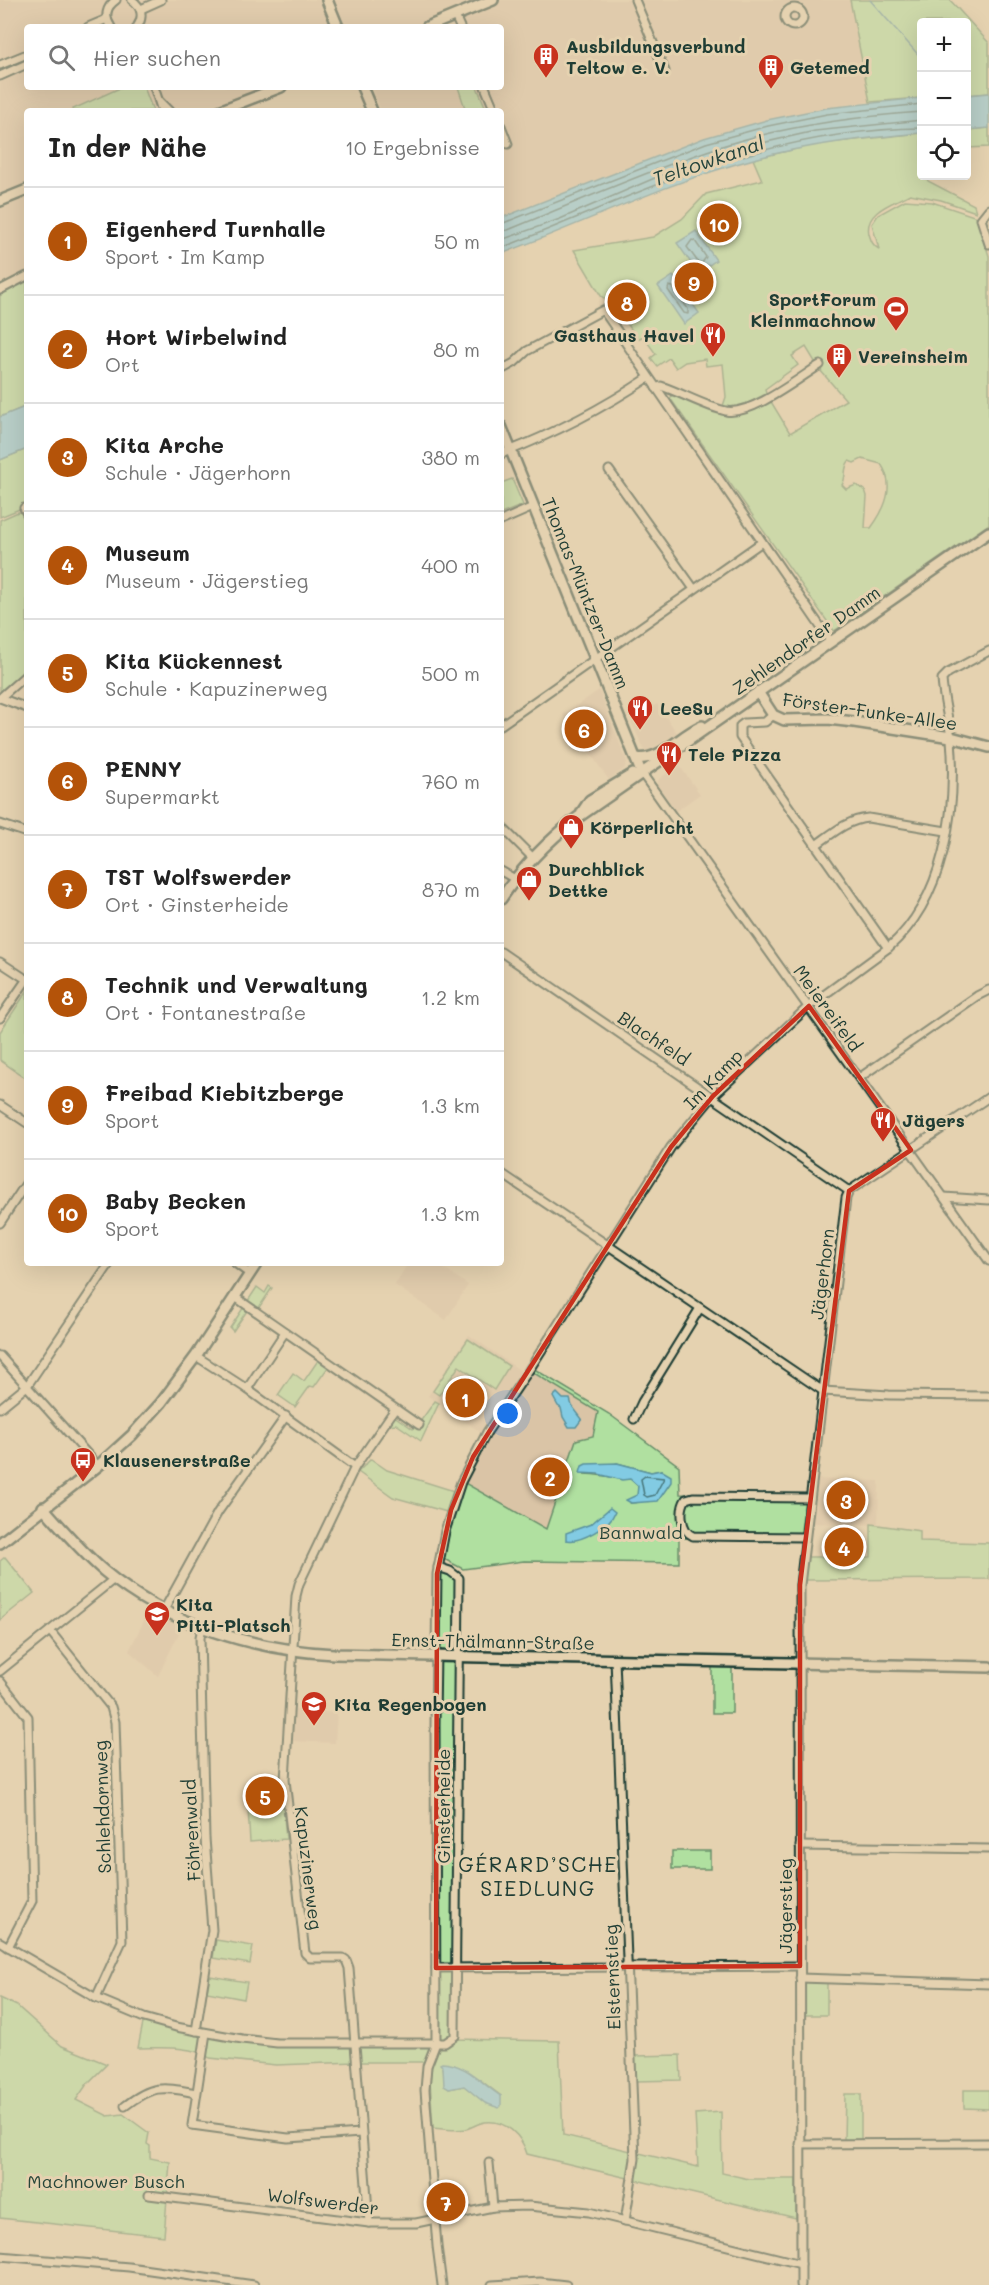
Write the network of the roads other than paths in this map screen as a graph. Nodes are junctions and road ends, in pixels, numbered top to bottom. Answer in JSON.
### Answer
{"nodes":[{"id":1,"x":116,"y":0,"type":"edge"},
{"id":2,"x":132,"y":0,"type":"edge"},
{"id":3,"x":161,"y":0,"type":"edge"},
{"id":4,"x":327,"y":0,"type":"edge"},
{"id":5,"x":493,"y":0,"type":"edge"},
{"id":6,"x":635,"y":0,"type":"edge"},
{"id":7,"x":788,"y":0,"type":"edge"},
{"id":8,"x":791,"y":8,"type":"dead end"},
{"id":9,"x":141,"y":9,"type":"junction"},
{"id":10,"x":455,"y":16,"type":"junction"},
{"id":11,"x":107,"y":19,"type":"junction"},
{"id":12,"x":95,"y":24,"type":"edge"},
{"id":13,"x":110,"y":24,"type":"edge"},
{"id":14,"x":138,"y":24,"type":"edge"},
{"id":15,"x":337,"y":24,"type":"edge"},
{"id":16,"x":435,"y":24,"type":"edge"},
{"id":17,"x":459,"y":24,"type":"edge"},
{"id":18,"x":24,"y":55,"type":"edge"},
{"id":19,"x":0,"y":65,"type":"edge"},
{"id":20,"x":24,"y":65,"type":"edge"},
{"id":21,"x":665,"y":71,"type":"dead end"},
{"id":22,"x":0,"y":75,"type":"edge"},
{"id":23,"x":155,"y":90,"type":"edge"},
{"id":24,"x":273,"y":90,"type":"edge"},
{"id":25,"x":363,"y":90,"type":"edge"},
{"id":26,"x":486,"y":90,"type":"edge"},
{"id":27,"x":160,"y":102,"type":"junction"},
{"id":28,"x":161,"y":108,"type":"edge"},
{"id":29,"x":166,"y":108,"type":"edge"},
{"id":30,"x":227,"y":108,"type":"edge"},
{"id":31,"x":371,"y":108,"type":"edge"},
{"id":32,"x":494,"y":108,"type":"edge"},
{"id":33,"x":504,"y":134,"type":"edge"},
{"id":34,"x":508,"y":144,"type":"dead end"},
{"id":35,"x":24,"y":191,"type":"edge"},
{"id":36,"x":0,"y":201,"type":"edge"},
{"id":37,"x":989,"y":209,"type":"edge"},
{"id":38,"x":989,"y":244,"type":"edge"},
{"id":39,"x":24,"y":278,"type":"edge"},
{"id":40,"x":0,"y":290,"type":"edge"},
{"id":41,"x":820,"y":365,"type":"dead end"},
{"id":42,"x":504,"y":368,"type":"edge"},
{"id":43,"x":648,"y":378,"type":"junction"},
{"id":44,"x":656,"y":388,"type":"junction"},
{"id":45,"x":504,"y":433,"type":"edge"},
{"id":46,"x":511,"y":450,"type":"junction"},
{"id":47,"x":504,"y":453,"type":"edge"},
{"id":48,"x":609,"y":470,"type":"dead end"},
{"id":49,"x":533,"y":507,"type":"junction"},
{"id":50,"x":504,"y":520,"type":"edge"},
{"id":51,"x":989,"y":532,"type":"edge"},
{"id":52,"x":762,"y":542,"type":"junction"},
{"id":53,"x":694,"y":589,"type":"junction"},
{"id":54,"x":830,"y":640,"type":"junction"},
{"id":55,"x":989,"y":651,"type":"edge"},
{"id":56,"x":596,"y":660,"type":"junction"},
{"id":57,"x":24,"y":677,"type":"edge"},
{"id":58,"x":758,"y":692,"type":"junction"},
{"id":59,"x":0,"y":698,"type":"edge"},
{"id":60,"x":24,"y":707,"type":"edge"},
{"id":61,"x":773,"y":715,"type":"junction"},
{"id":62,"x":504,"y":723,"type":"edge"},
{"id":63,"x":710,"y":726,"type":"junction"},
{"id":64,"x":951,"y":737,"type":"junction"},
{"id":65,"x":989,"y":747,"type":"edge"},
{"id":66,"x":636,"y":758,"type":"junction"},
{"id":67,"x":641,"y":772,"type":"junction"},
{"id":68,"x":0,"y":824,"type":"edge"},
{"id":69,"x":504,"y":829,"type":"edge"},
{"id":70,"x":946,"y":831,"type":"junction"},
{"id":71,"x":24,"y":832,"type":"edge"},
{"id":72,"x":816,"y":844,"type":"junction"},
{"id":73,"x":533,"y":858,"type":"junction"},
{"id":74,"x":504,"y":873,"type":"edge"},
{"id":75,"x":514,"y":879,"type":"junction"},
{"id":76,"x":504,"y":894,"type":"edge"},
{"id":77,"x":888,"y":948,"type":"junction"},
{"id":78,"x":504,"y":954,"type":"edge"},
{"id":79,"x":0,"y":962,"type":"edge"},
{"id":80,"x":24,"y":977,"type":"edge"},
{"id":81,"x":24,"y":983,"type":"edge"},
{"id":82,"x":989,"y":990,"type":"edge"},
{"id":83,"x":809,"y":1006,"type":"junction"},
{"id":84,"x":0,"y":1018,"type":"edge"},
{"id":85,"x":860,"y":1078,"type":"junction"},
{"id":86,"x":713,"y":1096,"type":"junction"},
{"id":87,"x":989,"y":1097,"type":"edge"},
{"id":88,"x":0,"y":1105,"type":"edge"},
{"id":89,"x":24,"y":1121,"type":"edge"},
{"id":90,"x":911,"y":1150,"type":"junction"},
{"id":91,"x":504,"y":1175,"type":"edge"},
{"id":92,"x":24,"y":1187,"type":"edge"},
{"id":93,"x":849,"y":1191,"type":"junction"},
{"id":94,"x":944,"y":1197,"type":"junction"},
{"id":95,"x":989,"y":1200,"type":"edge"},
{"id":96,"x":0,"y":1223,"type":"edge"},
{"id":97,"x":608,"y":1244,"type":"junction"},
{"id":98,"x":989,"y":1262,"type":"edge"},
{"id":99,"x":108,"y":1266,"type":"edge"},
{"id":100,"x":239,"y":1266,"type":"edge"},
{"id":101,"x":255,"y":1266,"type":"edge"},
{"id":102,"x":250,"y":1274,"type":"junction"},
{"id":103,"x":235,"y":1297,"type":"junction"},
{"id":104,"x":700,"y":1308,"type":"junction"},
{"id":105,"x":285,"y":1332,"type":"junction"},
{"id":106,"x":0,"y":1356,"type":"edge"},
{"id":107,"x":196,"y":1356,"type":"junction"},
{"id":108,"x":27,"y":1386,"type":"junction"},
{"id":109,"x":247,"y":1389,"type":"junction"},
{"id":110,"x":823,"y":1391,"type":"junction"},
{"id":111,"x":989,"y":1396,"type":"edge"},
{"id":112,"x":0,"y":1408,"type":"edge"},
{"id":113,"x":395,"y":1409,"type":"junction"},
{"id":114,"x":286,"y":1416,"type":"junction"},
{"id":115,"x":634,"y":1419,"type":"dead end"},
{"id":116,"x":419,"y":1425,"type":"dead end"},
{"id":117,"x":98,"y":1466,"type":"junction"},
{"id":118,"x":355,"y":1467,"type":"junction"},
{"id":119,"x":810,"y":1498,"type":"junction"},
{"id":120,"x":43,"y":1508,"type":"junction"},
{"id":121,"x":451,"y":1510,"type":"joint"},
{"id":122,"x":806,"y":1528,"type":"joint"},
{"id":123,"x":805,"y":1537,"type":"junction"},
{"id":124,"x":0,"y":1543,"type":"edge"},
{"id":125,"x":438,"y":1567,"type":"junction"},
{"id":126,"x":114,"y":1579,"type":"junction"},
{"id":127,"x":164,"y":1610,"type":"junction"},
{"id":128,"x":202,"y":1627,"type":"junction"},
{"id":129,"x":50,"y":1631,"type":"junction"},
{"id":130,"x":291,"y":1650,"type":"junction"},
{"id":131,"x":437,"y":1656,"type":"junction"},
{"id":132,"x":459,"y":1657,"type":"junction"},
{"id":133,"x":615,"y":1659,"type":"junction"},
{"id":134,"x":800,"y":1663,"type":"junction"},
{"id":135,"x":989,"y":1667,"type":"edge"},
{"id":136,"x":0,"y":1671,"type":"edge"},
{"id":137,"x":0,"y":1681,"type":"edge"},
{"id":138,"x":800,"y":1846,"type":"junction"},
{"id":139,"x":989,"y":1849,"type":"edge"},
{"id":140,"x":0,"y":1942,"type":"edge"},
{"id":141,"x":8,"y":1947,"type":"junction"},
{"id":142,"x":800,"y":1966,"type":"junction"},
{"id":143,"x":627,"y":1967,"type":"junction"},
{"id":144,"x":436,"y":1968,"type":"junction"},
{"id":145,"x":457,"y":1968,"type":"junction"},
{"id":146,"x":800,"y":1978,"type":"junction"},
{"id":147,"x":989,"y":1984,"type":"edge"},
{"id":148,"x":96,"y":1998,"type":"junction"},
{"id":149,"x":196,"y":2031,"type":"junction"},
{"id":150,"x":206,"y":2033,"type":"junction"},
{"id":151,"x":436,"y":2043,"type":"junction"},
{"id":152,"x":356,"y":2044,"type":"junction"},
{"id":153,"x":196,"y":2092,"type":"junction"},
{"id":154,"x":125,"y":2106,"type":"dead end"},
{"id":155,"x":361,"y":2133,"type":"junction"},
{"id":156,"x":989,"y":2143,"type":"edge"},
{"id":157,"x":800,"y":2144,"type":"junction"},
{"id":158,"x":489,"y":2163,"type":"dead end"},
{"id":159,"x":149,"y":2195,"type":"dead end"},
{"id":160,"x":493,"y":2207,"type":"junction"},
{"id":161,"x":435,"y":2219,"type":"junction"},
{"id":162,"x":625,"y":2221,"type":"junction"},
{"id":163,"x":369,"y":2223,"type":"junction"},
{"id":164,"x":0,"y":2256,"type":"edge"},
{"id":165,"x":801,"y":2264,"type":"junction"},
{"id":166,"x":231,"y":2283,"type":"edge"},
{"id":167,"x":254,"y":2285,"type":"edge"},
{"id":168,"x":442,"y":2285,"type":"edge"},
{"id":169,"x":492,"y":2285,"type":"edge"},
{"id":170,"x":566,"y":2285,"type":"edge"},
{"id":171,"x":801,"y":2285,"type":"edge"}],
"edges":[{"from":1,"to":11,"type":"street"},
{"from":2,"to":9,"type":"street"},
{"from":3,"to":9,"type":"street"},
{"from":4,"to":15,"type":"street"},
{"from":5,"to":10,"type":"street"},
{"from":6,"to":21,"type":"street"},
{"from":7,"to":8,"type":"street"},
{"from":9,"to":14,"type":"street"},
{"from":10,"to":16,"type":"street"},
{"from":10,"to":17,"type":"street"},
{"from":11,"to":12,"type":"street"},
{"from":11,"to":13,"type":"street"},
{"from":18,"to":19,"type":"street"},
{"from":20,"to":22,"type":"street"},
{"from":23,"to":27,"type":"street"},
{"from":24,"to":30,"type":"street"},
{"from":25,"to":31,"type":"street"},
{"from":26,"to":32,"type":"street"},
{"from":27,"to":28,"type":"street"},
{"from":27,"to":29,"type":"street"},
{"from":33,"to":34,"type":"street"},
{"from":35,"to":36,"type":"street"},
{"from":37,"to":38,"type":"street"},
{"from":39,"to":40,"type":"street"},
{"from":41,"to":44,"type":"street"},
{"from":42,"to":43,"type":"street"},
{"from":43,"to":44,"type":"street"},
{"from":43,"to":46,"type":"street"},
{"from":44,"to":52,"type":"street"},
{"from":45,"to":46,"type":"street","name":"Thomas-Müntzer-Damm"},
{"from":46,"to":47,"type":"street"},
{"from":46,"to":49,"type":"street","name":"Thomas-Müntzer-Damm"},
{"from":48,"to":53,"type":"street"},
{"from":49,"to":50,"type":"street"},
{"from":49,"to":56,"type":"street","name":"Thomas-Müntzer-Damm"},
{"from":51,"to":54,"type":"street","name":"Zehlendorfer Damm"},
{"from":52,"to":53,"type":"street"},
{"from":52,"to":54,"type":"street"},
{"from":53,"to":56,"type":"street"},
{"from":54,"to":58,"type":"street","name":"Zehlendorfer Damm"},
{"from":55,"to":64,"type":"street","name":"Im Kamp"},
{"from":56,"to":62,"type":"street"},
{"from":56,"to":66,"type":"street","name":"Thomas-Müntzer-Damm"},
{"from":57,"to":59,"type":"street"},
{"from":58,"to":61,"type":"street","name":"Förster-Funke-Allee"},
{"from":58,"to":63,"type":"street","name":"Zehlendorfer Damm"},
{"from":59,"to":60,"type":"street"},
{"from":61,"to":64,"type":"street","name":"Förster-Funke-Allee"},
{"from":61,"to":72,"type":"street"},
{"from":63,"to":66,"type":"street"},
{"from":63,"to":67,"type":"street","name":"Zehlendorfer Damm"},
{"from":64,"to":65,"type":"street","name":"Förster-Funke-Allee"},
{"from":64,"to":70,"type":"street","name":"Im Kamp"},
{"from":66,"to":67,"type":"street","name":"Thomas-Müntzer-Damm"},
{"from":67,"to":73,"type":"street","name":"Zehlendorfer Damm"},
{"from":67,"to":83,"type":"street","name":"Meiereifeld"},
{"from":68,"to":71,"type":"street"},
{"from":69,"to":73,"type":"street"},
{"from":70,"to":72,"type":"street"},
{"from":70,"to":77,"type":"street","name":"Im Kamp"},
{"from":72,"to":77,"type":"street"},
{"from":73,"to":75,"type":"street","name":"Zehlendorfer Damm"},
{"from":74,"to":75,"type":"street"},
{"from":75,"to":76,"type":"street","name":"Zehlendorfer Damm"},
{"from":77,"to":83,"type":"street","name":"Im Kamp"},
{"from":78,"to":86,"type":"street","name":"Blachfeld"},
{"from":79,"to":80,"type":"street"},
{"from":81,"to":84,"type":"street"},
{"from":82,"to":85,"type":"street"},
{"from":83,"to":85,"type":"street","name":"Meiereifeld"},
{"from":83,"to":86,"type":"street","name":"Im Kamp"},
{"from":85,"to":90,"type":"street","name":"Meiereifeld"},
{"from":86,"to":93,"type":"street","name":"Blachfeld"},
{"from":86,"to":97,"type":"street","name":"Im Kamp"},
{"from":87,"to":90,"type":"street"},
{"from":88,"to":89,"type":"street"},
{"from":90,"to":93,"type":"street"},
{"from":90,"to":94,"type":"street","name":"Meiereifeld"},
{"from":91,"to":97,"type":"street"},
{"from":92,"to":96,"type":"street"},
{"from":93,"to":110,"type":"street","name":"Jägerhorn"},
{"from":94,"to":95,"type":"street"},
{"from":94,"to":98,"type":"street","name":"Meiereifeld"},
{"from":97,"to":104,"type":"street"},
{"from":97,"to":121,"type":"street","name":"Im Kamp"},
{"from":99,"to":108,"type":"street"},
{"from":100,"to":102,"type":"street"},
{"from":101,"to":102,"type":"street"},
{"from":102,"to":103,"type":"street"},
{"from":103,"to":105,"type":"street"},
{"from":103,"to":107,"type":"street"},
{"from":104,"to":110,"type":"street"},
{"from":104,"to":115,"type":"street"},
{"from":105,"to":109,"type":"street"},
{"from":105,"to":113,"type":"street"},
{"from":106,"to":108,"type":"street"},
{"from":107,"to":109,"type":"street"},
{"from":107,"to":117,"type":"street"},
{"from":108,"to":112,"type":"street"},
{"from":108,"to":117,"type":"street"},
{"from":109,"to":114,"type":"street"},
{"from":110,"to":111,"type":"street"},
{"from":110,"to":119,"type":"street","name":"Jägerhorn"},
{"from":113,"to":116,"type":"street"},
{"from":113,"to":118,"type":"street","name":"Kapuzinerweg"},
{"from":114,"to":118,"type":"street"},
{"from":114,"to":127,"type":"street"},
{"from":117,"to":120,"type":"street"},
{"from":118,"to":130,"type":"street","name":"Kapuzinerweg"},
{"from":119,"to":122,"type":"street","name":"Jägerhorn"},
{"from":119,"to":123,"type":"street"},
{"from":120,"to":124,"type":"street"},
{"from":120,"to":126,"type":"street","name":"Ernst-Thälmann-Straße"},
{"from":121,"to":125,"type":"street","name":"Ginsterheide"},
{"from":122,"to":123,"type":"street","name":"Jägerstieg"},
{"from":123,"to":134,"type":"street","name":"Jägerstieg"},
{"from":125,"to":131,"type":"street","name":"Ginsterheide"},
{"from":125,"to":132,"type":"street","name":"Ginsterheide"},
{"from":126,"to":127,"type":"street","name":"Ernst-Thälmann-Straße"},
{"from":126,"to":129,"type":"street"},
{"from":127,"to":128,"type":"street","name":"Ernst-Thälmann-Straße"},
{"from":128,"to":130,"type":"street","name":"Ernst-Thälmann-Straße"},
{"from":128,"to":149,"type":"street","name":"Föhrenwald"},
{"from":129,"to":136,"type":"street"},
{"from":129,"to":148,"type":"street","name":"Schlehdornweg"},
{"from":130,"to":131,"type":"street","name":"Ernst-Thälmann-Straße"},
{"from":130,"to":152,"type":"street","name":"Kapuzinerweg"},
{"from":131,"to":132,"type":"street","name":"Ernst-Thälmann-Straße"},
{"from":131,"to":144,"type":"street","name":"Ginsterheide"},
{"from":132,"to":133,"type":"street","name":"Ernst-Thälmann-Straße"},
{"from":132,"to":145,"type":"street","name":"Ginsterheide"},
{"from":133,"to":134,"type":"street","name":"Ernst-Thälmann-Straße"},
{"from":133,"to":143,"type":"street","name":"Elsternstieg"},
{"from":134,"to":135,"type":"street","name":"Ernst-Thälmann-Straße"},
{"from":134,"to":138,"type":"street","name":"Jägerstieg"},
{"from":137,"to":141,"type":"street"},
{"from":138,"to":139,"type":"street"},
{"from":138,"to":142,"type":"street","name":"Jägerstieg"},
{"from":140,"to":141,"type":"street"},
{"from":141,"to":148,"type":"street"},
{"from":142,"to":143,"type":"street"},
{"from":142,"to":146,"type":"street","name":"Jägerstieg"},
{"from":143,"to":145,"type":"street"},
{"from":143,"to":162,"type":"street","name":"Elsternstieg"},
{"from":144,"to":145,"type":"street"},
{"from":144,"to":151,"type":"street","name":"Ginsterheide"},
{"from":145,"to":151,"type":"street","name":"Ginsterheide"},
{"from":146,"to":147,"type":"street"},
{"from":146,"to":157,"type":"street","name":"Jägerstieg"},
{"from":148,"to":149,"type":"street"},
{"from":149,"to":150,"type":"street"},
{"from":150,"to":152,"type":"street"},
{"from":150,"to":153,"type":"street"},
{"from":151,"to":152,"type":"street"},
{"from":151,"to":161,"type":"street","name":"Ginsterheide"},
{"from":152,"to":155,"type":"street"},
{"from":153,"to":154,"type":"street"},
{"from":153,"to":155,"type":"street"},
{"from":155,"to":163,"type":"street"},
{"from":156,"to":157,"type":"street"},
{"from":157,"to":165,"type":"street","name":"Jägerstieg"},
{"from":158,"to":160,"type":"street"},
{"from":159,"to":163,"type":"street","name":"Wolfswerder"},
{"from":160,"to":161,"type":"street","name":"Wolfswerder"},
{"from":160,"to":162,"type":"street","name":"Wolfswerder"},
{"from":161,"to":163,"type":"street","name":"Wolfswerder"},
{"from":161,"to":168,"type":"street","name":"Ginsterheide"},
{"from":162,"to":165,"type":"street","name":"Wolfswerder"},
{"from":164,"to":166,"type":"street"},
{"from":165,"to":171,"type":"street","name":"Jägerstieg"},
{"from":166,"to":167,"type":"street"},
{"from":169,"to":170,"type":"street"}]}
